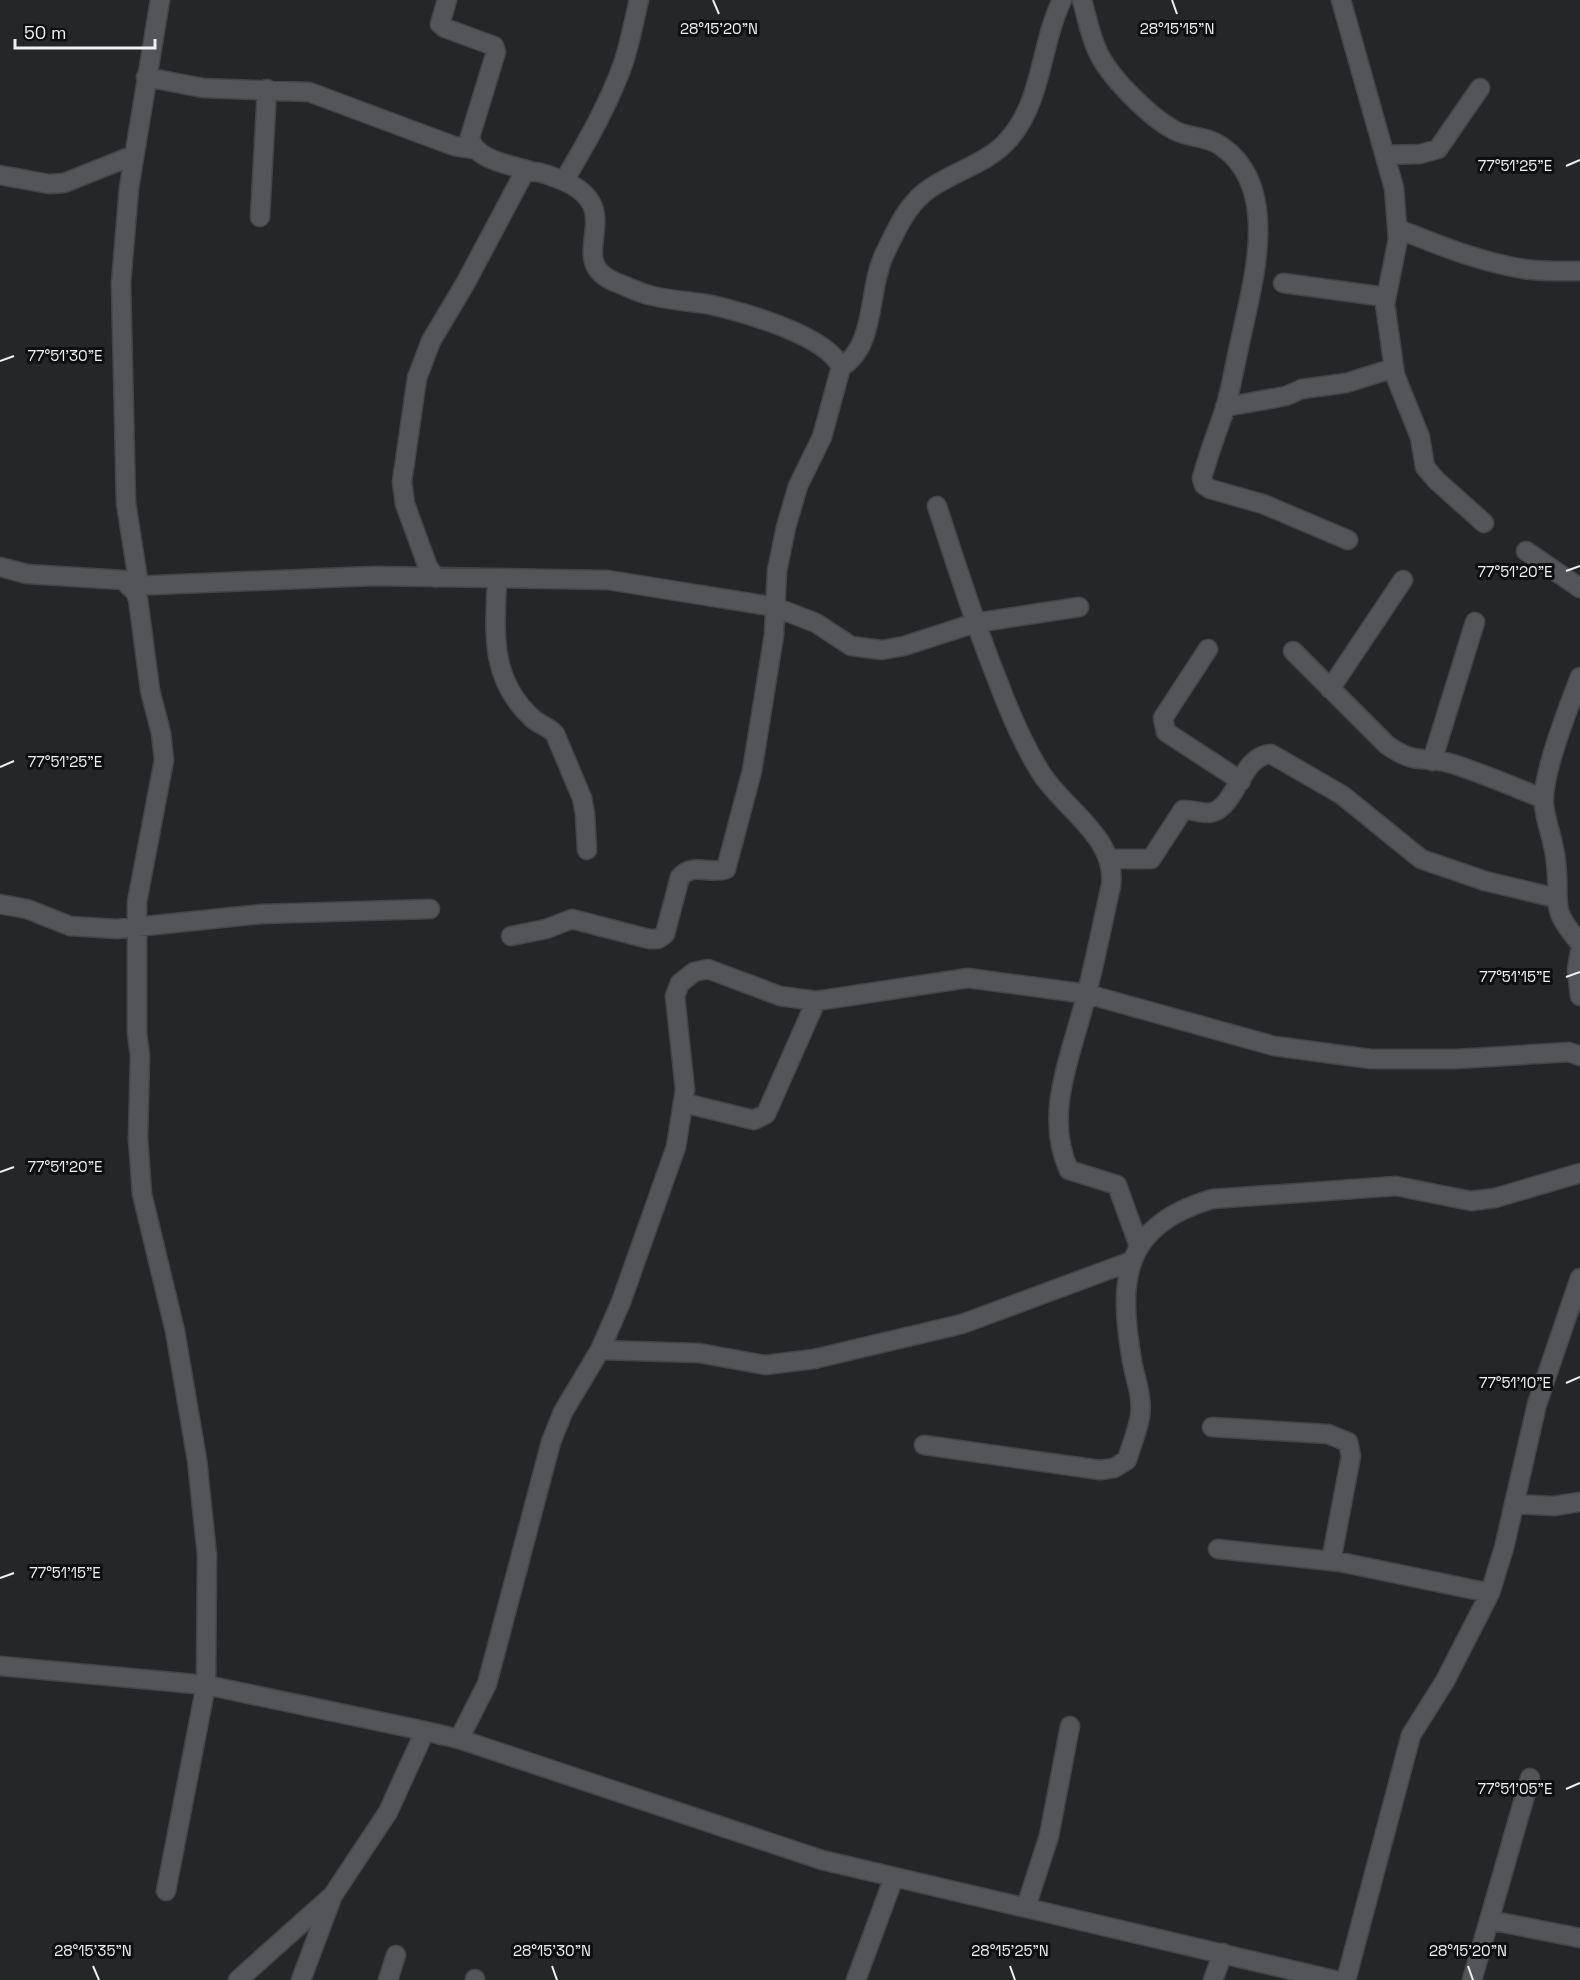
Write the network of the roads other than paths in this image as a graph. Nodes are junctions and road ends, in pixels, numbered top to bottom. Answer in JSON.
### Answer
{"nodes":[{"id":1,"x":160,"y":0,"type":"edge"},
{"id":2,"x":447,"y":0,"type":"edge"},
{"id":3,"x":639,"y":0,"type":"edge"},
{"id":4,"x":1062,"y":0,"type":"edge"},
{"id":5,"x":1082,"y":0,"type":"edge"},
{"id":6,"x":1341,"y":0,"type":"edge"},
{"id":7,"x":146,"y":77,"type":"junction"},
{"id":8,"x":1480,"y":88,"type":"dead end"},
{"id":9,"x":267,"y":89,"type":"junction"},
{"id":10,"x":474,"y":149,"type":"junction"},
{"id":11,"x":134,"y":155,"type":"junction"},
{"id":12,"x":1385,"y":155,"type":"junction"},
{"id":13,"x":530,"y":171,"type":"junction"},
{"id":14,"x":0,"y":175,"type":"edge"},
{"id":15,"x":564,"y":181,"type":"junction"},
{"id":16,"x":260,"y":217,"type":"dead end"},
{"id":17,"x":1398,"y":229,"type":"junction"},
{"id":18,"x":1580,"y":271,"type":"edge"},
{"id":19,"x":1283,"y":283,"type":"dead end"},
{"id":20,"x":1386,"y":297,"type":"junction"},
{"id":21,"x":841,"y":367,"type":"junction"},
{"id":22,"x":1394,"y":368,"type":"junction"},
{"id":23,"x":1225,"y":407,"type":"junction"},
{"id":24,"x":937,"y":506,"type":"dead end"},
{"id":25,"x":1484,"y":523,"type":"dead end"},
{"id":26,"x":1348,"y":540,"type":"dead end"},
{"id":27,"x":1526,"y":551,"type":"dead end"},
{"id":28,"x":0,"y":567,"type":"edge"},
{"id":29,"x":436,"y":578,"type":"junction"},
{"id":30,"x":497,"y":579,"type":"junction"},
{"id":31,"x":1403,"y":580,"type":"dead end"},
{"id":32,"x":135,"y":586,"type":"junction"},
{"id":33,"x":1580,"y":588,"type":"edge"},
{"id":34,"x":775,"y":607,"type":"junction"},
{"id":35,"x":1079,"y":607,"type":"dead end"},
{"id":36,"x":1475,"y":622,"type":"dead end"},
{"id":37,"x":975,"y":623,"type":"junction"},
{"id":38,"x":1208,"y":648,"type":"dead end"},
{"id":39,"x":1293,"y":651,"type":"dead end"},
{"id":40,"x":1580,"y":677,"type":"edge"},
{"id":41,"x":1330,"y":689,"type":"junction"},
{"id":42,"x":1432,"y":761,"type":"junction"},
{"id":43,"x":1241,"y":781,"type":"junction"},
{"id":44,"x":1544,"y":799,"type":"junction"},
{"id":45,"x":587,"y":850,"type":"dead end"},
{"id":46,"x":1109,"y":859,"type":"junction"},
{"id":47,"x":1556,"y":898,"type":"junction"},
{"id":48,"x":0,"y":904,"type":"edge"},
{"id":49,"x":430,"y":909,"type":"dead end"},
{"id":50,"x":137,"y":929,"type":"junction"},
{"id":51,"x":511,"y":936,"type":"dead end"},
{"id":52,"x":1580,"y":943,"type":"edge"},
{"id":53,"x":1580,"y":952,"type":"edge"},
{"id":54,"x":1087,"y":994,"type":"junction"},
{"id":55,"x":1580,"y":996,"type":"edge"},
{"id":56,"x":816,"y":1001,"type":"junction"},
{"id":57,"x":1580,"y":1056,"type":"edge"},
{"id":58,"x":684,"y":1103,"type":"junction"},
{"id":59,"x":1580,"y":1173,"type":"edge"},
{"id":60,"x":1136,"y":1253,"type":"junction"},
{"id":61,"x":1580,"y":1278,"type":"edge"},
{"id":62,"x":600,"y":1350,"type":"junction"},
{"id":63,"x":1212,"y":1427,"type":"dead end"},
{"id":64,"x":924,"y":1445,"type":"dead end"},
{"id":65,"x":1580,"y":1502,"type":"edge"},
{"id":66,"x":1514,"y":1504,"type":"junction"},
{"id":67,"x":1218,"y":1550,"type":"dead end"},
{"id":68,"x":1331,"y":1561,"type":"junction"},
{"id":69,"x":1490,"y":1593,"type":"junction"},
{"id":70,"x":0,"y":1666,"type":"edge"},
{"id":71,"x":206,"y":1685,"type":"junction"},
{"id":72,"x":1070,"y":1726,"type":"dead end"},
{"id":73,"x":425,"y":1731,"type":"junction"},
{"id":74,"x":459,"y":1738,"type":"junction"},
{"id":75,"x":1530,"y":1778,"type":"dead end"},
{"id":76,"x":894,"y":1876,"type":"junction"},
{"id":77,"x":166,"y":1891,"type":"dead end"},
{"id":78,"x":333,"y":1895,"type":"junction"},
{"id":79,"x":1026,"y":1907,"type":"junction"},
{"id":80,"x":1489,"y":1920,"type":"junction"},
{"id":81,"x":1580,"y":1938,"type":"edge"},
{"id":82,"x":1223,"y":1953,"type":"junction"},
{"id":83,"x":396,"y":1955,"type":"dead end"},
{"id":84,"x":238,"y":1980,"type":"edge"},
{"id":85,"x":301,"y":1980,"type":"edge"},
{"id":86,"x":388,"y":1980,"type":"edge"},
{"id":87,"x":856,"y":1980,"type":"edge"},
{"id":88,"x":1213,"y":1980,"type":"edge"},
{"id":89,"x":1334,"y":1980,"type":"edge"},
{"id":90,"x":1346,"y":1980,"type":"edge"},
{"id":91,"x":1472,"y":1980,"type":"edge"}],
"edges":[{"from":1,"to":7,"type":"street"},
{"from":2,"to":10,"type":"street"},
{"from":3,"to":15,"type":"street"},
{"from":4,"to":21,"type":"street"},
{"from":5,"to":23,"type":"street"},
{"from":6,"to":12,"type":"street"},
{"from":7,"to":9,"type":"street"},
{"from":7,"to":11,"type":"street"},
{"from":8,"to":12,"type":"street"},
{"from":9,"to":10,"type":"street"},
{"from":9,"to":16,"type":"street"},
{"from":10,"to":13,"type":"street"},
{"from":11,"to":14,"type":"street"},
{"from":11,"to":32,"type":"street"},
{"from":12,"to":17,"type":"street"},
{"from":13,"to":15,"type":"street"},
{"from":13,"to":29,"type":"street"},
{"from":15,"to":21,"type":"street"},
{"from":17,"to":18,"type":"street"},
{"from":17,"to":20,"type":"street"},
{"from":19,"to":20,"type":"street"},
{"from":20,"to":22,"type":"street"},
{"from":21,"to":34,"type":"street"},
{"from":22,"to":23,"type":"street"},
{"from":22,"to":25,"type":"street"},
{"from":23,"to":26,"type":"street"},
{"from":24,"to":37,"type":"street"},
{"from":27,"to":33,"type":"street"},
{"from":28,"to":32,"type":"street"},
{"from":29,"to":30,"type":"street"},
{"from":29,"to":32,"type":"street"},
{"from":30,"to":34,"type":"street"},
{"from":30,"to":45,"type":"street"},
{"from":31,"to":41,"type":"street"},
{"from":32,"to":50,"type":"street"},
{"from":34,"to":37,"type":"street"},
{"from":34,"to":51,"type":"street"},
{"from":35,"to":37,"type":"street"},
{"from":36,"to":42,"type":"street"},
{"from":37,"to":46,"type":"street"},
{"from":38,"to":43,"type":"street"},
{"from":39,"to":41,"type":"street"},
{"from":40,"to":44,"type":"street"},
{"from":41,"to":42,"type":"street"},
{"from":42,"to":44,"type":"street"},
{"from":43,"to":46,"type":"street"},
{"from":43,"to":47,"type":"street"},
{"from":44,"to":47,"type":"street"},
{"from":46,"to":54,"type":"street"},
{"from":47,"to":52,"type":"street"},
{"from":48,"to":50,"type":"street"},
{"from":49,"to":50,"type":"street"},
{"from":50,"to":71,"type":"street"},
{"from":53,"to":55,"type":"street"},
{"from":54,"to":56,"type":"street"},
{"from":54,"to":57,"type":"street"},
{"from":54,"to":60,"type":"street"},
{"from":56,"to":58,"type":"street"},
{"from":56,"to":58,"type":"street"},
{"from":58,"to":62,"type":"street"},
{"from":59,"to":60,"type":"street"},
{"from":60,"to":62,"type":"street"},
{"from":60,"to":64,"type":"street"},
{"from":61,"to":66,"type":"street"},
{"from":62,"to":74,"type":"street"},
{"from":63,"to":68,"type":"street"},
{"from":65,"to":66,"type":"street"},
{"from":66,"to":69,"type":"street"},
{"from":67,"to":68,"type":"street"},
{"from":68,"to":69,"type":"street"},
{"from":69,"to":90,"type":"street"},
{"from":70,"to":71,"type":"street"},
{"from":71,"to":73,"type":"street"},
{"from":71,"to":77,"type":"street"},
{"from":72,"to":79,"type":"street"},
{"from":73,"to":74,"type":"street"},
{"from":73,"to":78,"type":"street"},
{"from":74,"to":76,"type":"street"},
{"from":75,"to":80,"type":"street"},
{"from":76,"to":79,"type":"street"},
{"from":76,"to":87,"type":"street"},
{"from":78,"to":84,"type":"street"},
{"from":78,"to":85,"type":"street"},
{"from":79,"to":82,"type":"street"},
{"from":80,"to":81,"type":"street"},
{"from":80,"to":91,"type":"street"},
{"from":82,"to":88,"type":"street"},
{"from":82,"to":89,"type":"street"},
{"from":83,"to":86,"type":"street"}]}
